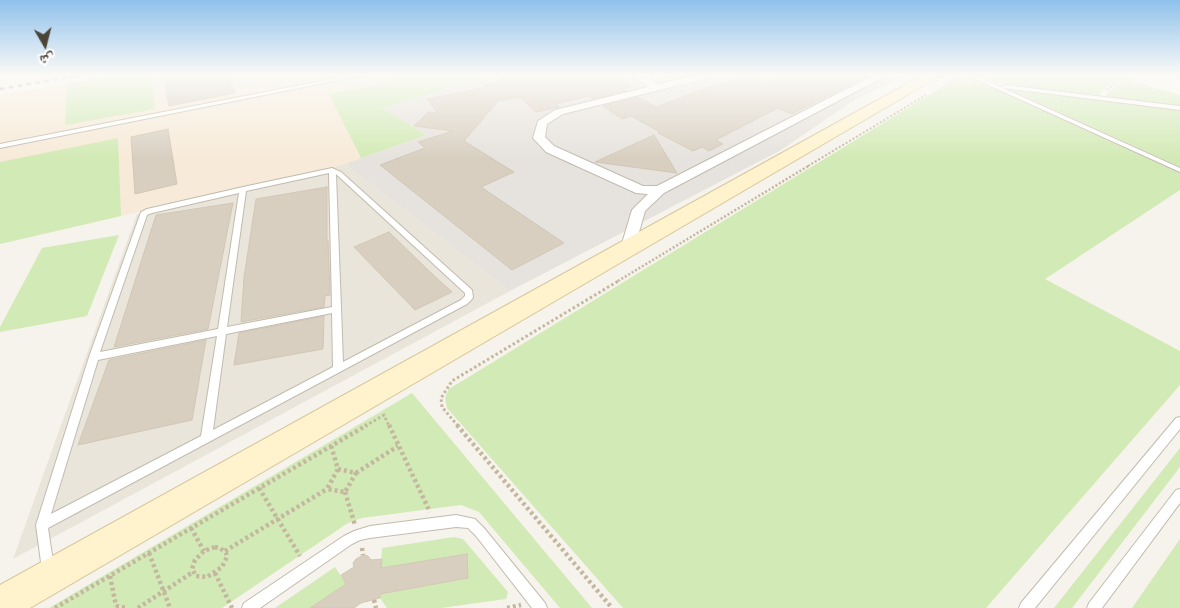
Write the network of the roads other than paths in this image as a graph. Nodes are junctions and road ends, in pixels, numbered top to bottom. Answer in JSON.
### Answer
{"nodes":[{"id":1,"x":222,"y":102,"type":"edge"},
{"id":2,"x":598,"y":102,"type":"edge"},
{"id":3,"x":829,"y":102,"type":"edge"},
{"id":4,"x":893,"y":102,"type":"edge"},
{"id":5,"x":1031,"y":102,"type":"edge"},
{"id":6,"x":1134,"y":102,"type":"edge"},
{"id":7,"x":1180,"y":108,"type":"edge"},
{"id":8,"x":0,"y":146,"type":"edge"},
{"id":9,"x":332,"y":170,"type":"junction"},
{"id":10,"x":1180,"y":170,"type":"edge"},
{"id":11,"x":243,"y":189,"type":"junction"},
{"id":12,"x":659,"y":190,"type":"junction"},
{"id":13,"x":629,"y":244,"type":"junction"},
{"id":14,"x":336,"y":309,"type":"junction"},
{"id":15,"x":222,"y":331,"type":"junction"},
{"id":16,"x":94,"y":357,"type":"junction"},
{"id":17,"x":338,"y":369,"type":"junction"},
{"id":18,"x":1180,"y":421,"type":"edge"},
{"id":19,"x":206,"y":438,"type":"junction"},
{"id":20,"x":1180,"y":494,"type":"edge"},
{"id":21,"x":42,"y":525,"type":"junction"},
{"id":22,"x":50,"y":582,"type":"edge"},
{"id":23,"x":0,"y":588,"type":"edge"},
{"id":24,"x":0,"y":605,"type":"edge"},
{"id":25,"x":249,"y":608,"type":"edge"},
{"id":26,"x":540,"y":608,"type":"edge"},
{"id":27,"x":1026,"y":608,"type":"edge"},
{"id":28,"x":1094,"y":608,"type":"edge"}],
"edges":[{"from":1,"to":8,"type":"lane"},
{"from":2,"to":12,"type":"street"},
{"from":3,"to":12,"type":"street"},
{"from":4,"to":13,"type":"main road"},
{"from":5,"to":10,"type":"lane"},
{"from":6,"to":7,"type":"lane"},
{"from":9,"to":11,"type":"lane"},
{"from":9,"to":14,"type":"lane"},
{"from":9,"to":17,"type":"lane"},
{"from":11,"to":15,"type":"lane"},
{"from":11,"to":16,"type":"lane"},
{"from":12,"to":13,"type":"street"},
{"from":13,"to":22,"type":"main road"},
{"from":14,"to":15,"type":"lane"},
{"from":14,"to":17,"type":"lane"},
{"from":15,"to":16,"type":"lane"},
{"from":15,"to":19,"type":"lane"},
{"from":16,"to":21,"type":"lane"},
{"from":17,"to":19,"type":"lane"},
{"from":18,"to":27,"type":"lane"},
{"from":19,"to":21,"type":"lane"},
{"from":20,"to":28,"type":"lane"},
{"from":21,"to":22,"type":"lane"},
{"from":22,"to":23,"type":"main road"},
{"from":22,"to":24,"type":"main road"},
{"from":25,"to":26,"type":"lane"}]}
